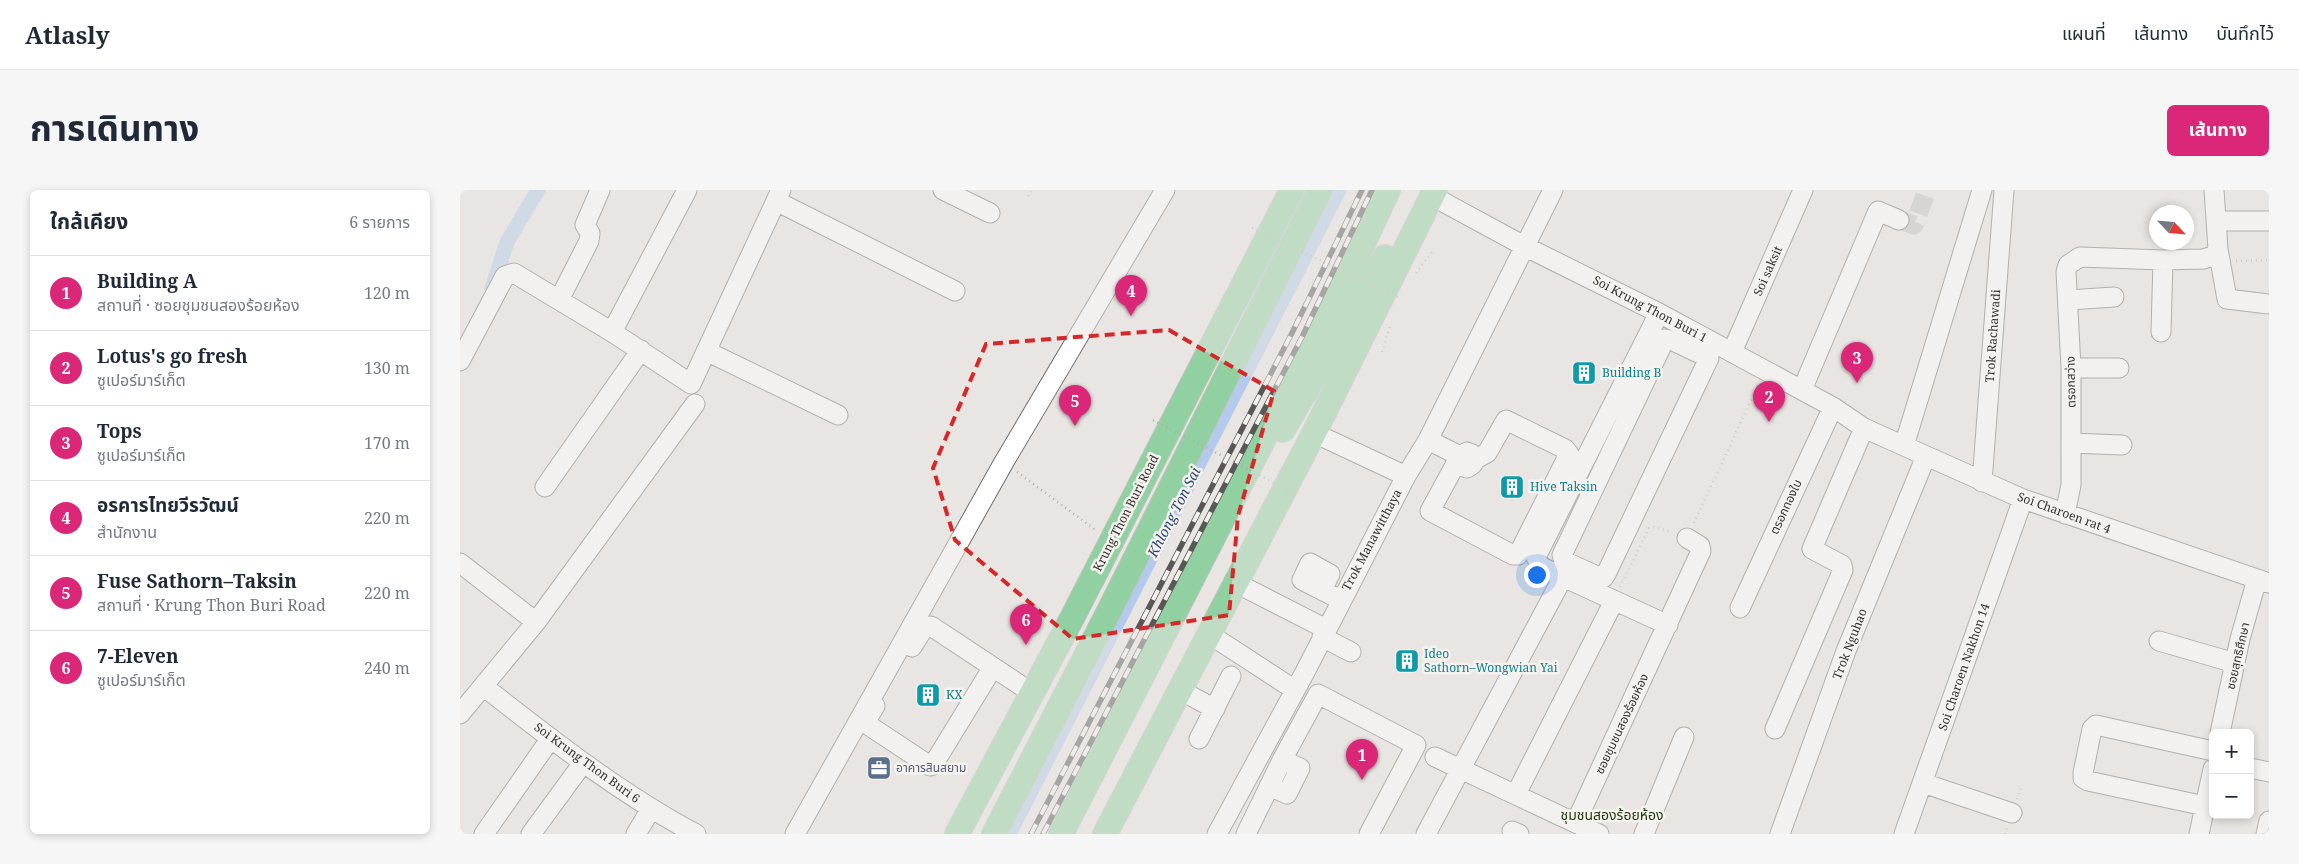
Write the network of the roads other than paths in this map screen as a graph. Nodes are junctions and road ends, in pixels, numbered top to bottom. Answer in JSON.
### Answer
{"nodes":[{"id":1,"x":600,"y":190,"type":"edge"},
{"id":2,"x":687,"y":190,"type":"edge"},
{"id":3,"x":943,"y":190,"type":"edge"},
{"id":4,"x":1165,"y":190,"type":"edge"},
{"id":5,"x":1292,"y":190,"type":"edge"},
{"id":6,"x":1308,"y":190,"type":"edge"},
{"id":7,"x":1320,"y":190,"type":"edge"},
{"id":8,"x":1388,"y":190,"type":"edge"},
{"id":9,"x":1553,"y":190,"type":"edge"},
{"id":10,"x":1803,"y":190,"type":"edge"},
{"id":11,"x":1982,"y":190,"type":"edge"},
{"id":12,"x":2004,"y":190,"type":"edge"},
{"id":13,"x":2214,"y":190,"type":"edge"},
{"id":14,"x":1430,"y":192,"type":"edge"},
{"id":15,"x":779,"y":196,"type":"edge"},
{"id":16,"x":990,"y":213,"type":"dead end"},
{"id":17,"x":1899,"y":220,"type":"tunnel mouth"},
{"id":18,"x":2269,"y":220,"type":"edge"},
{"id":19,"x":2216,"y":221,"type":"junction"},
{"id":20,"x":1526,"y":247,"type":"junction"},
{"id":21,"x":2219,"y":255,"type":"junction"},
{"id":22,"x":2163,"y":260,"type":"junction"},
{"id":23,"x":955,"y":292,"type":"dead end"},
{"id":24,"x":2114,"y":296,"type":"dead end"},
{"id":25,"x":559,"y":300,"type":"junction"},
{"id":26,"x":2068,"y":300,"type":"junction"},
{"id":27,"x":2269,"y":304,"type":"edge"},
{"id":28,"x":1659,"y":313,"type":"junction"},
{"id":29,"x":1258,"y":316,"type":"junction"},
{"id":30,"x":612,"y":332,"type":"junction"},
{"id":31,"x":2162,"y":332,"type":"dead end"},
{"id":32,"x":640,"y":350,"type":"junction"},
{"id":33,"x":706,"y":351,"type":"junction"},
{"id":34,"x":1719,"y":351,"type":"junction"},
{"id":35,"x":460,"y":362,"type":"edge"},
{"id":36,"x":2071,"y":368,"type":"junction"},
{"id":37,"x":2119,"y":368,"type":"dead end"},
{"id":38,"x":1802,"y":390,"type":"junction"},
{"id":39,"x":695,"y":404,"type":"dead end"},
{"id":40,"x":1832,"y":407,"type":"junction"},
{"id":41,"x":838,"y":415,"type":"dead end"},
{"id":42,"x":1864,"y":428,"type":"junction"},
{"id":43,"x":1314,"y":433,"type":"junction"},
{"id":44,"x":1428,"y":440,"type":"junction"},
{"id":45,"x":2071,"y":443,"type":"junction"},
{"id":46,"x":2122,"y":445,"type":"dead end"},
{"id":47,"x":1904,"y":446,"type":"junction"},
{"id":48,"x":1926,"y":456,"type":"junction"},
{"id":49,"x":1464,"y":459,"type":"junction"},
{"id":50,"x":1406,"y":476,"type":"junction"},
{"id":51,"x":1982,"y":482,"type":"junction"},
{"id":52,"x":545,"y":487,"type":"dead end"},
{"id":53,"x":2023,"y":499,"type":"junction"},
{"id":54,"x":2065,"y":514,"type":"junction"},
{"id":55,"x":1221,"y":520,"type":"junction"},
{"id":56,"x":1687,"y":538,"type":"road end"},
{"id":57,"x":460,"y":562,"type":"edge"},
{"id":58,"x":1563,"y":577,"type":"junction"},
{"id":59,"x":2263,"y":581,"type":"edge"},
{"id":60,"x":1236,"y":583,"type":"junction"},
{"id":61,"x":1322,"y":590,"type":"dead end"},
{"id":62,"x":1341,"y":600,"type":"junction"},
{"id":63,"x":1614,"y":601,"type":"junction"},
{"id":64,"x":1740,"y":608,"type":"dead end"},
{"id":65,"x":1107,"y":615,"type":"junction"},
{"id":66,"x":536,"y":622,"type":"junction"},
{"id":67,"x":1668,"y":625,"type":"junction"},
{"id":68,"x":1324,"y":633,"type":"junction"},
{"id":69,"x":1209,"y":634,"type":"junction"},
{"id":70,"x":2159,"y":641,"type":"dead end"},
{"id":71,"x":1348,"y":645,"type":"dead end"},
{"id":72,"x":2235,"y":663,"type":"junction"},
{"id":73,"x":992,"y":667,"type":"junction"},
{"id":74,"x":1231,"y":676,"type":"dead end"},
{"id":75,"x":483,"y":686,"type":"junction"},
{"id":76,"x":1180,"y":690,"type":"junction"},
{"id":77,"x":1295,"y":690,"type":"junction"},
{"id":78,"x":1032,"y":694,"type":"junction"},
{"id":79,"x":1215,"y":709,"type":"junction"},
{"id":80,"x":460,"y":714,"type":"edge"},
{"id":81,"x":2221,"y":729,"type":"edge"},
{"id":82,"x":1775,"y":730,"type":"dead end"},
{"id":83,"x":1684,"y":737,"type":"dead end"},
{"id":84,"x":551,"y":738,"type":"junction"},
{"id":85,"x":1199,"y":739,"type":"dead end"},
{"id":86,"x":2209,"y":750,"type":"edge"},
{"id":87,"x":1435,"y":757,"type":"dead end"},
{"id":88,"x":583,"y":763,"type":"junction"},
{"id":89,"x":1256,"y":763,"type":"junction"},
{"id":90,"x":1097,"y":764,"type":"junction"},
{"id":91,"x":1461,"y":769,"type":"junction"},
{"id":92,"x":2254,"y":769,"type":"edge"},
{"id":93,"x":2269,"y":772,"type":"edge"},
{"id":94,"x":1276,"y":773,"type":"junction"},
{"id":95,"x":2212,"y":774,"type":"edge"},
{"id":96,"x":1924,"y":783,"type":"junction"},
{"id":97,"x":1516,"y":794,"type":"junction"},
{"id":98,"x":2205,"y":806,"type":"junction"},
{"id":99,"x":651,"y":809,"type":"junction"},
{"id":100,"x":2012,"y":813,"type":"dead end"},
{"id":101,"x":1576,"y":822,"type":"junction"},
{"id":102,"x":2269,"y":822,"type":"edge"},
{"id":103,"x":961,"y":827,"type":"edge"},
{"id":104,"x":484,"y":834,"type":"edge"},
{"id":105,"x":531,"y":834,"type":"edge"},
{"id":106,"x":636,"y":834,"type":"edge"},
{"id":107,"x":696,"y":834,"type":"edge"},
{"id":108,"x":795,"y":834,"type":"edge"},
{"id":109,"x":994,"y":834,"type":"edge"},
{"id":110,"x":1061,"y":834,"type":"edge"},
{"id":111,"x":1078,"y":834,"type":"edge"},
{"id":112,"x":1105,"y":834,"type":"edge"},
{"id":113,"x":1217,"y":834,"type":"edge"},
{"id":114,"x":1246,"y":834,"type":"edge"},
{"id":115,"x":1369,"y":834,"type":"edge"},
{"id":116,"x":1426,"y":834,"type":"edge"},
{"id":117,"x":1599,"y":834,"type":"edge"},
{"id":118,"x":1644,"y":834,"type":"edge"},
{"id":119,"x":1780,"y":834,"type":"edge"},
{"id":120,"x":1904,"y":834,"type":"edge"},
{"id":121,"x":2199,"y":834,"type":"edge"},
{"id":122,"x":2266,"y":834,"type":"edge"}],
"edges":[{"from":1,"to":25,"type":"street"},
{"from":2,"to":30,"type":"street"},
{"from":3,"to":16,"type":"street"},
{"from":4,"to":108,"type":"street"},
{"from":5,"to":78,"type":"main road","name":"Krung Thon Buri Road"},
{"from":6,"to":29,"type":"main road"},
{"from":7,"to":29,"type":"main road"},
{"from":8,"to":55,"type":"main road"},
{"from":9,"to":20,"type":"street","name":"Trok Manawitthaya"},
{"from":10,"to":34,"type":"street","name":"Soi saksit"},
{"from":11,"to":47,"type":"street"},
{"from":12,"to":51,"type":"street","name":"Trok Rachawadi"},
{"from":13,"to":19,"type":"street"},
{"from":14,"to":20,"type":"street","name":"Soi Krung Thon Buri 1"},
{"from":14,"to":43,"type":"main road"},
{"from":14,"to":55,"type":"main road"},
{"from":15,"to":23,"type":"street"},
{"from":15,"to":33,"type":"street"},
{"from":17,"to":38,"type":"street"},
{"from":18,"to":19,"type":"street"},
{"from":19,"to":21,"type":"street"},
{"from":20,"to":28,"type":"street","name":"Soi Krung Thon Buri 1"},
{"from":20,"to":44,"type":"street","name":"Trok Manawitthaya"},
{"from":21,"to":22,"type":"street"},
{"from":21,"to":27,"type":"street"},
{"from":22,"to":26,"type":"street","name":"ตรอกสว่าง"},
{"from":22,"to":31,"type":"street"},
{"from":24,"to":26,"type":"street"},
{"from":25,"to":30,"type":"street"},
{"from":25,"to":35,"type":"street"},
{"from":26,"to":36,"type":"street","name":"ตรอกสว่าง"},
{"from":28,"to":34,"type":"street","name":"Soi Krung Thon Buri 1"},
{"from":28,"to":58,"type":"street"},
{"from":29,"to":65,"type":"main road"},
{"from":30,"to":32,"type":"street"},
{"from":32,"to":33,"type":"street"},
{"from":32,"to":52,"type":"street"},
{"from":33,"to":41,"type":"street"},
{"from":34,"to":34,"type":"street"},
{"from":34,"to":38,"type":"street","name":"Soi Krung Thon Buri 1"},
{"from":36,"to":37,"type":"street"},
{"from":36,"to":45,"type":"street","name":"ตรอกสว่าง"},
{"from":38,"to":40,"type":"street","name":"Soi Krung Thon Buri 1"},
{"from":39,"to":66,"type":"street"},
{"from":40,"to":42,"type":"street","name":"Soi Krung Thon Buri 1"},
{"from":40,"to":64,"type":"street","name":"ตรอกทองใบ"},
{"from":42,"to":47,"type":"street","name":"Soi Charoen rat 4"},
{"from":42,"to":82,"type":"street"},
{"from":43,"to":50,"type":"street"},
{"from":43,"to":60,"type":"main road"},
{"from":44,"to":49,"type":"street"},
{"from":44,"to":50,"type":"street","name":"Trok Manawitthaya"},
{"from":45,"to":46,"type":"street"},
{"from":45,"to":54,"type":"street","name":"ตรอกสว่าง"},
{"from":47,"to":48,"type":"street","name":"Soi Charoen rat 4"},
{"from":48,"to":51,"type":"street","name":"Soi Charoen rat 4"},
{"from":48,"to":119,"type":"street","name":"Trok Nguhao"},
{"from":49,"to":49,"type":"street"},
{"from":50,"to":62,"type":"street","name":"Trok Manawitthaya"},
{"from":51,"to":53,"type":"street","name":"Soi Charoen rat 4"},
{"from":53,"to":54,"type":"street","name":"Soi Charoen rat 4"},
{"from":53,"to":96,"type":"street","name":"Soi Charoen Nakhon 14"},
{"from":54,"to":59,"type":"street","name":"Soi Charoen rat 4"},
{"from":55,"to":90,"type":"main road"},
{"from":56,"to":67,"type":"street","name":"ซอยชุมชนสองร้อยห้อง"},
{"from":57,"to":66,"type":"street"},
{"from":58,"to":63,"type":"street"},
{"from":58,"to":91,"type":"street"},
{"from":59,"to":72,"type":"street","name":"ซอยสุทธิศึกษา"},
{"from":60,"to":68,"type":"street"},
{"from":60,"to":69,"type":"main road"},
{"from":61,"to":62,"type":"street"},
{"from":62,"to":68,"type":"street","name":"Trok Manawitthaya"},
{"from":63,"to":67,"type":"street"},
{"from":63,"to":97,"type":"street"},
{"from":65,"to":103,"type":"main road"},
{"from":65,"to":109,"type":"main road"},
{"from":66,"to":75,"type":"street"},
{"from":67,"to":101,"type":"street","name":"ซอยชุมชนสองร้อยห้อง"},
{"from":68,"to":71,"type":"street"},
{"from":68,"to":77,"type":"street","name":"Trok Manawitthaya"},
{"from":69,"to":76,"type":"main road"},
{"from":69,"to":77,"type":"street"},
{"from":70,"to":72,"type":"street"},
{"from":72,"to":81,"type":"street","name":"ซอยสุทธิศึกษา"},
{"from":73,"to":73,"type":"street"},
{"from":73,"to":78,"type":"street"},
{"from":74,"to":79,"type":"street"},
{"from":75,"to":80,"type":"street"},
{"from":75,"to":84,"type":"street","name":"Soi Krung Thon Buri 6"},
{"from":76,"to":79,"type":"street"},
{"from":76,"to":112,"type":"main road"},
{"from":77,"to":89,"type":"street","name":"Trok Manawitthaya"},
{"from":78,"to":103,"type":"main road","name":"Krung Thon Buri Road"},
{"from":79,"to":85,"type":"street"},
{"from":83,"to":118,"type":"street"},
{"from":84,"to":88,"type":"street","name":"Soi Krung Thon Buri 6"},
{"from":84,"to":104,"type":"street"},
{"from":86,"to":98,"type":"street"},
{"from":87,"to":91,"type":"street"},
{"from":88,"to":99,"type":"street","name":"Soi Krung Thon Buri 6"},
{"from":88,"to":105,"type":"street"},
{"from":89,"to":94,"type":"street"},
{"from":89,"to":113,"type":"street","name":"Trok Manawitthaya"},
{"from":90,"to":110,"type":"main road"},
{"from":90,"to":111,"type":"main road"},
{"from":91,"to":97,"type":"street"},
{"from":91,"to":116,"type":"street"},
{"from":92,"to":93,"type":"street"},
{"from":94,"to":114,"type":"street"},
{"from":94,"to":115,"type":"street"},
{"from":95,"to":98,"type":"street"},
{"from":96,"to":100,"type":"street"},
{"from":96,"to":120,"type":"street","name":"Soi Charoen Nakhon 14"},
{"from":97,"to":101,"type":"street"},
{"from":98,"to":121,"type":"street"},
{"from":99,"to":106,"type":"street"},
{"from":99,"to":107,"type":"street","name":"Soi Krung Thon Buri 6"},
{"from":101,"to":117,"type":"street"},
{"from":102,"to":122,"type":"street"}]}
